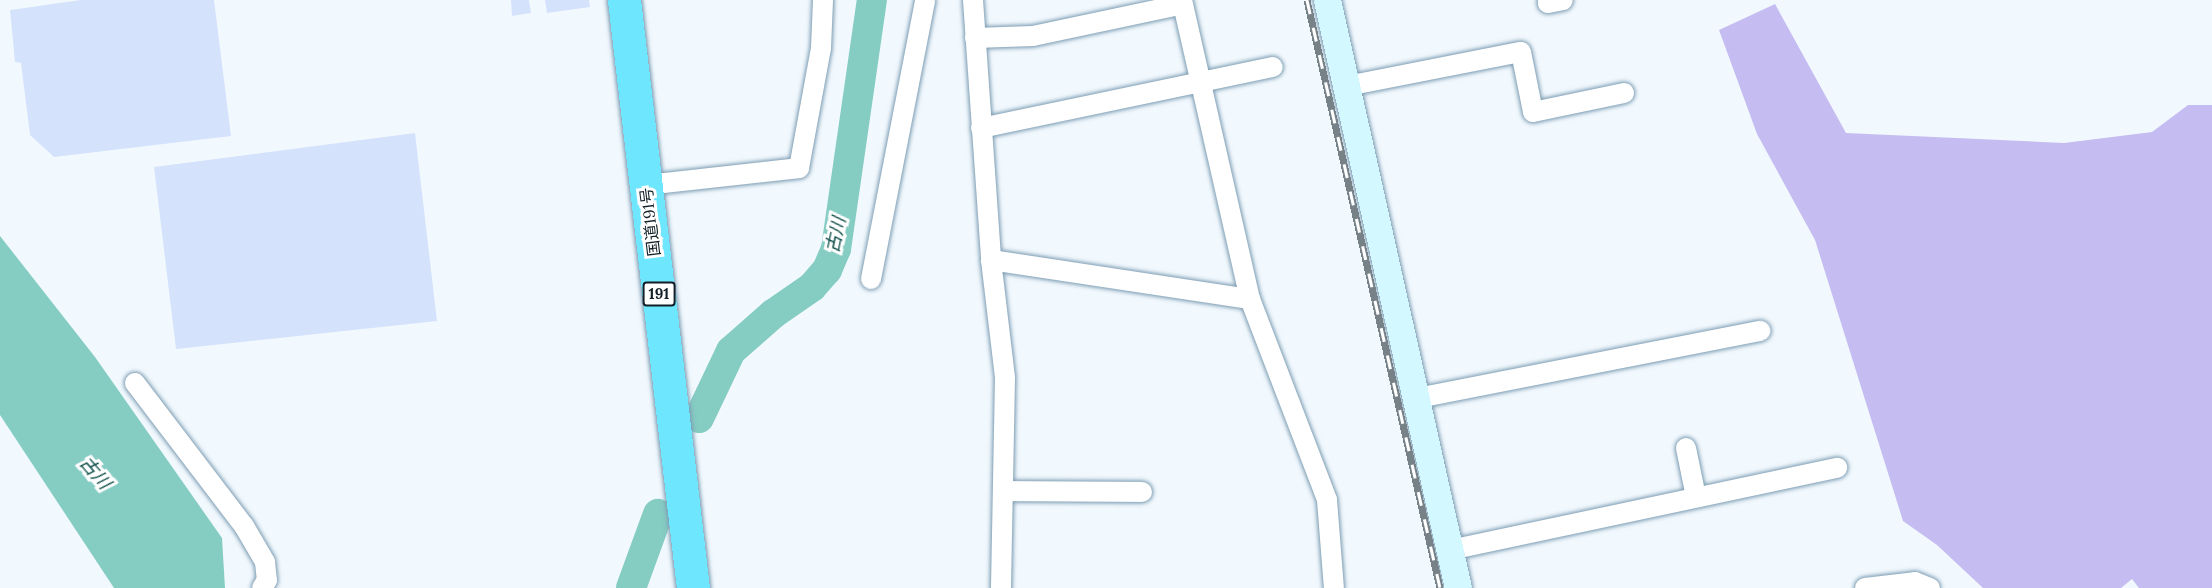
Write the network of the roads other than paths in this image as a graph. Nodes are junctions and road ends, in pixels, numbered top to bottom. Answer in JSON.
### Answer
{"nodes":[{"id":1,"x":624,"y":0,"type":"edge"},
{"id":2,"x":823,"y":0,"type":"edge"},
{"id":3,"x":925,"y":0,"type":"edge"},
{"id":4,"x":973,"y":0,"type":"edge"},
{"id":5,"x":1327,"y":0,"type":"edge"},
{"id":6,"x":1548,"y":0,"type":"edge"},
{"id":7,"x":1563,"y":0,"type":"edge"},
{"id":8,"x":1182,"y":2,"type":"edge"},
{"id":9,"x":975,"y":38,"type":"junction"},
{"id":10,"x":1273,"y":67,"type":"dead end"},
{"id":11,"x":1202,"y":82,"type":"junction"},
{"id":12,"x":1347,"y":86,"type":"junction"},
{"id":13,"x":1624,"y":93,"type":"dead end"},
{"id":14,"x":981,"y":128,"type":"junction"},
{"id":15,"x":646,"y":185,"type":"junction"},
{"id":16,"x":991,"y":260,"type":"junction"},
{"id":17,"x":871,"y":279,"type":"dead end"},
{"id":18,"x":1250,"y":299,"type":"junction"},
{"id":19,"x":1760,"y":331,"type":"dead end"},
{"id":20,"x":135,"y":383,"type":"dead end"},
{"id":21,"x":1418,"y":399,"type":"junction"},
{"id":22,"x":1686,"y":448,"type":"dead end"},
{"id":23,"x":1837,"y":468,"type":"dead end"},
{"id":24,"x":1003,"y":491,"type":"junction"},
{"id":25,"x":1142,"y":492,"type":"dead end"},
{"id":26,"x":1696,"y":497,"type":"junction"},
{"id":27,"x":1450,"y":550,"type":"junction"},
{"id":28,"x":262,"y":588,"type":"edge"},
{"id":29,"x":693,"y":588,"type":"edge"},
{"id":30,"x":1001,"y":588,"type":"edge"},
{"id":31,"x":1334,"y":588,"type":"edge"},
{"id":32,"x":1458,"y":588,"type":"edge"},
{"id":33,"x":1865,"y":588,"type":"edge"},
{"id":34,"x":1930,"y":588,"type":"edge"}],
"edges":[{"from":1,"to":15,"type":"highway","name":"国道191号","number":"191"},
{"from":2,"to":15,"type":"street"},
{"from":3,"to":17,"type":"street"},
{"from":4,"to":9,"type":"street"},
{"from":5,"to":12,"type":"street"},
{"from":6,"to":7,"type":"street"},
{"from":8,"to":9,"type":"street"},
{"from":8,"to":11,"type":"street"},
{"from":9,"to":14,"type":"street"},
{"from":10,"to":11,"type":"street"},
{"from":11,"to":14,"type":"street"},
{"from":11,"to":18,"type":"street"},
{"from":12,"to":13,"type":"street"},
{"from":12,"to":21,"type":"street"},
{"from":14,"to":16,"type":"street"},
{"from":15,"to":29,"type":"highway","name":"国道191号","number":"191"},
{"from":16,"to":18,"type":"street"},
{"from":16,"to":24,"type":"street"},
{"from":18,"to":31,"type":"street"},
{"from":19,"to":21,"type":"street"},
{"from":20,"to":28,"type":"street"},
{"from":21,"to":27,"type":"street"},
{"from":22,"to":26,"type":"street"},
{"from":23,"to":26,"type":"street"},
{"from":24,"to":25,"type":"street"},
{"from":24,"to":30,"type":"street"},
{"from":26,"to":27,"type":"street"},
{"from":27,"to":32,"type":"street"},
{"from":33,"to":34,"type":"street"}]}
